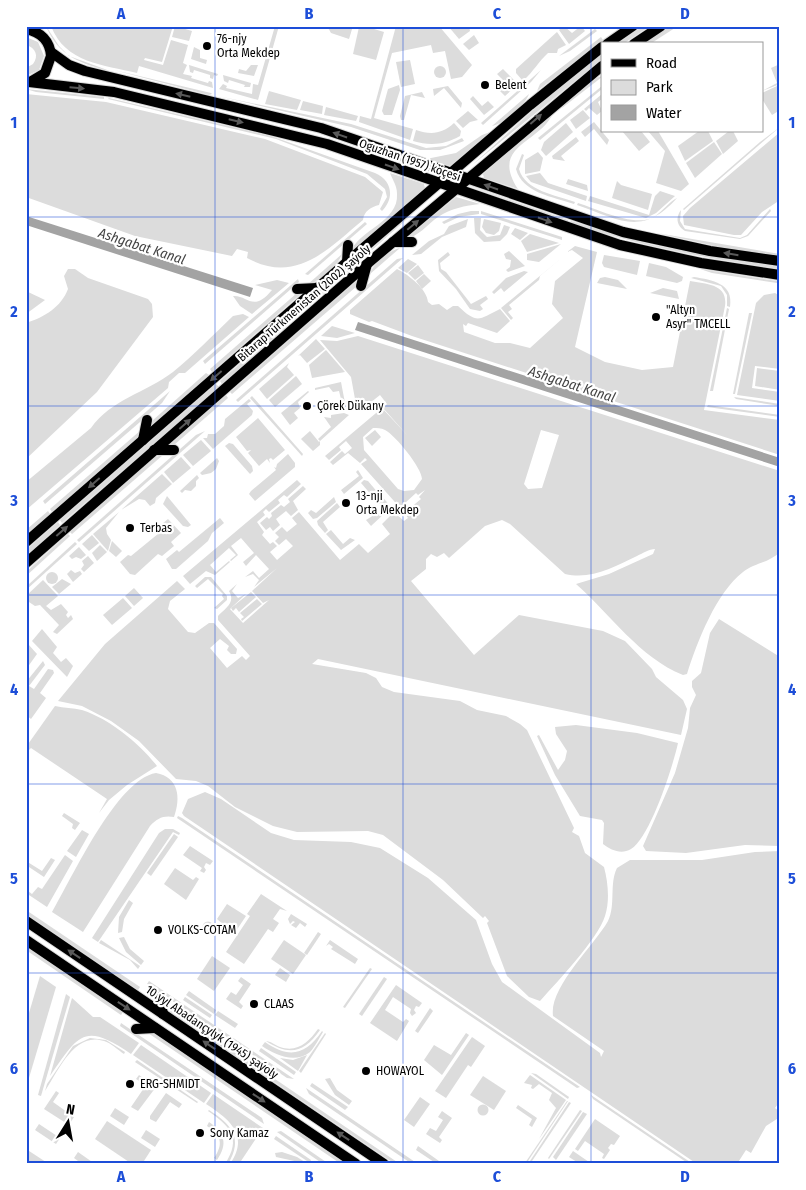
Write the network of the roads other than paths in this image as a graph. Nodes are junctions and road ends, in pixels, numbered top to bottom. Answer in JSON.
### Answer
{"nodes":[{"id":1,"x":633,"y":26,"type":"edge"},
{"id":2,"x":661,"y":26,"type":"edge"},
{"id":3,"x":26,"y":29,"type":"edge"},
{"id":4,"x":610,"y":42,"type":"edge"},
{"id":5,"x":637,"y":42,"type":"edge"},
{"id":6,"x":601,"y":48,"type":"edge"},
{"id":7,"x":51,"y":52,"type":"junction"},
{"id":8,"x":601,"y":67,"type":"edge"},
{"id":9,"x":27,"y":82,"type":"edge"},
{"id":10,"x":453,"y":174,"type":"junction"},
{"id":11,"x":467,"y":179,"type":"junction"},
{"id":12,"x":440,"y":184,"type":"junction"},
{"id":13,"x":455,"y":189,"type":"junction"},
{"id":14,"x":393,"y":242,"type":"junction"},
{"id":15,"x":412,"y":242,"type":"dead end"},
{"id":16,"x":348,"y":245,"type":"dead end"},
{"id":17,"x":780,"y":261,"type":"edge"},
{"id":18,"x":347,"y":262,"type":"junction"},
{"id":19,"x":367,"y":264,"type":"junction"},
{"id":20,"x":780,"y":275,"type":"edge"},
{"id":21,"x":361,"y":286,"type":"dead end"},
{"id":22,"x":317,"y":288,"type":"junction"},
{"id":23,"x":297,"y":289,"type":"dead end"},
{"id":24,"x":147,"y":420,"type":"dead end"},
{"id":25,"x":143,"y":440,"type":"junction"},
{"id":26,"x":154,"y":450,"type":"junction"},
{"id":27,"x":174,"y":450,"type":"dead end"},
{"id":28,"x":26,"y":542,"type":"edge"},
{"id":29,"x":26,"y":563,"type":"edge"},
{"id":30,"x":26,"y":921,"type":"edge"},
{"id":31,"x":26,"y":940,"type":"edge"},
{"id":32,"x":160,"y":997,"type":"dead end"},
{"id":33,"x":163,"y":1014,"type":"junction"},
{"id":34,"x":136,"y":1028,"type":"dead end"},
{"id":35,"x":156,"y":1028,"type":"junction"},
{"id":36,"x":356,"y":1164,"type":"edge"},
{"id":37,"x":384,"y":1164,"type":"edge"}],
"edges":[{"from":1,"to":4,"type":"main road"},
{"from":2,"to":5,"type":"main road"},
{"from":3,"to":7,"type":"main road","name":"Oguzhan (1957) köçesi"},
{"from":6,"to":10,"type":"main road","name":"Bitarap Türkmenistan (2002) şaýoly"},
{"from":7,"to":9,"type":"main road","name":"Oguzhan (1957) köçesi"},
{"from":10,"to":7,"type":"main road","name":"Oguzhan (1957) köçesi","one_way":true},
{"from":11,"to":8,"type":"main road","name":"Bitarap Türkmenistan (2002) şaýoly","one_way":true},
{"from":9,"to":12,"type":"main road","name":"Oguzhan (1957) köçesi","one_way":true},
{"from":10,"to":11,"type":"main road","name":"Oguzhan (1957) köçesi"},
{"from":10,"to":12,"type":"main road","name":"Bitarap Türkmenistan (2002) şaýoly"},
{"from":11,"to":13,"type":"main road","name":"Bitarap Türkmenistan (2002) şaýoly"},
{"from":17,"to":11,"type":"main road","name":"Oguzhan (1957) köçesi","one_way":true},
{"from":12,"to":13,"type":"main road","name":"Oguzhan (1957) köçesi"},
{"from":12,"to":18,"type":"main road","name":"Bitarap Türkmenistan (2002) şaýoly"},
{"from":14,"to":13,"type":"main road","name":"Bitarap Türkmenistan (2002) şaýoly","one_way":true},
{"from":13,"to":20,"type":"main road","name":"Oguzhan (1957) köçesi","one_way":true},
{"from":14,"to":15,"type":"main road"},
{"from":14,"to":19,"type":"main road","name":"Bitarap Türkmenistan (2002) şaýoly"},
{"from":16,"to":18,"type":"main road"},
{"from":18,"to":22,"type":"main road","name":"Bitarap Türkmenistan (2002) şaýoly"},
{"from":19,"to":21,"type":"main road"},
{"from":26,"to":19,"type":"main road","name":"Bitarap Türkmenistan (2002) şaýoly","one_way":true},
{"from":22,"to":23,"type":"main road"},
{"from":22,"to":25,"type":"main road","name":"Bitarap Türkmenistan (2002) şaýoly","one_way":true},
{"from":24,"to":25,"type":"main road"},
{"from":25,"to":28,"type":"main road","name":"Bitarap Türkmenistan (2002) şaýoly","one_way":true},
{"from":26,"to":27,"type":"main road"},
{"from":29,"to":26,"type":"main road","name":"Bitarap Türkmenistan (2002) şaýoly","one_way":true},
{"from":33,"to":30,"type":"main road","name":"10 ýyl Abadançylyk (1945) şaýoly","one_way":true},
{"from":31,"to":35,"type":"main road","one_way":true},
{"from":32,"to":33,"type":"main road"},
{"from":37,"to":33,"type":"main road","name":"10 ýyl Abadançylyk (1945) şaýoly","one_way":true},
{"from":34,"to":35,"type":"main road"},
{"from":35,"to":36,"type":"main road","one_way":true}]}
